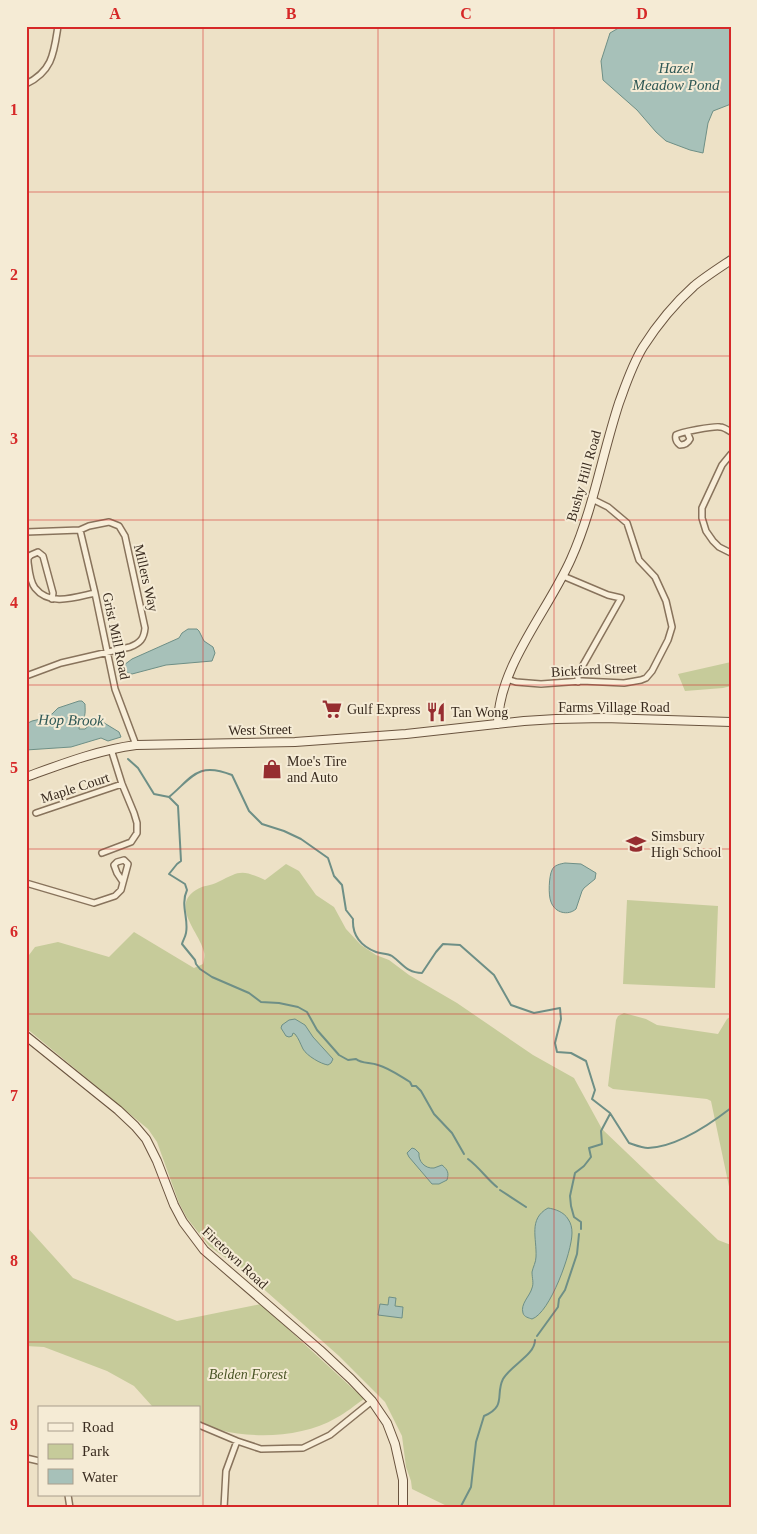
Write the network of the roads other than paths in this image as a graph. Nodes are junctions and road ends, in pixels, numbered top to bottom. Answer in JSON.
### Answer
{"nodes":[{"id":1,"x":58,"y":26,"type":"edge"},
{"id":2,"x":26,"y":84,"type":"edge"},
{"id":3,"x":731,"y":260,"type":"edge"},
{"id":4,"x":687,"y":432,"type":"dead end"},
{"id":5,"x":731,"y":432,"type":"edge"},
{"id":6,"x":731,"y":454,"type":"edge"},
{"id":7,"x":592,"y":499,"type":"junction"},
{"id":8,"x":80,"y":530,"type":"junction"},
{"id":9,"x":26,"y":532,"type":"edge"},
{"id":10,"x":731,"y":553,"type":"edge"},
{"id":11,"x":563,"y":576,"type":"junction"},
{"id":12,"x":95,"y":593,"type":"junction"},
{"id":13,"x":52,"y":599,"type":"junction"},
{"id":14,"x":107,"y":653,"type":"junction"},
{"id":15,"x":26,"y":676,"type":"edge"},
{"id":16,"x":507,"y":679,"type":"junction"},
{"id":17,"x":578,"y":682,"type":"junction"},
{"id":18,"x":731,"y":722,"type":"edge"},
{"id":19,"x":498,"y":724,"type":"junction"},
{"id":20,"x":136,"y":745,"type":"junction"},
{"id":21,"x":111,"y":750,"type":"junction"},
{"id":22,"x":27,"y":776,"type":"edge"},
{"id":23,"x":122,"y":784,"type":"junction"},
{"id":24,"x":36,"y":813,"type":"dead end"},
{"id":25,"x":102,"y":853,"type":"dead end"},
{"id":26,"x":123,"y":882,"type":"dead end"},
{"id":27,"x":26,"y":883,"type":"edge"},
{"id":28,"x":26,"y":1036,"type":"edge"},
{"id":29,"x":372,"y":1401,"type":"junction"},
{"id":30,"x":200,"y":1425,"type":"edge"},
{"id":31,"x":237,"y":1441,"type":"junction"},
{"id":32,"x":224,"y":1508,"type":"edge"},
{"id":33,"x":403,"y":1508,"type":"edge"}],
"edges":[{"from":1,"to":2,"type":"street"},
{"from":3,"to":7,"type":"main road","name":"Bushy Hill Road"},
{"from":4,"to":5,"type":"street"},
{"from":6,"to":10,"type":"street"},
{"from":7,"to":11,"type":"main road","name":"Bushy Hill Road"},
{"from":7,"to":17,"type":"street","name":"Bickford Street"},
{"from":8,"to":9,"type":"street"},
{"from":8,"to":12,"type":"street","name":"Grist Mill Road"},
{"from":8,"to":14,"type":"street","name":"Millers Way"},
{"from":11,"to":16,"type":"main road","name":"Bushy Hill Road"},
{"from":11,"to":17,"type":"street"},
{"from":12,"to":13,"type":"street"},
{"from":12,"to":14,"type":"street","name":"Grist Mill Road"},
{"from":13,"to":13,"type":"street"},
{"from":14,"to":15,"type":"street"},
{"from":14,"to":20,"type":"street","name":"Grist Mill Road"},
{"from":16,"to":17,"type":"street","name":"Bickford Street"},
{"from":16,"to":19,"type":"main road","name":"Bushy Hill Road"},
{"from":18,"to":19,"type":"main road","name":"Farms Village Road"},
{"from":19,"to":20,"type":"main road","name":"West Street"},
{"from":20,"to":21,"type":"main road","name":"West Street"},
{"from":21,"to":22,"type":"main road","name":"West Street"},
{"from":21,"to":23,"type":"street","name":"Maple Court"},
{"from":23,"to":24,"type":"street","name":"Maple Court"},
{"from":23,"to":25,"type":"street","name":"Maple Court"},
{"from":26,"to":27,"type":"street"},
{"from":28,"to":29,"type":"main road","name":"Firetown Road"},
{"from":29,"to":31,"type":"street"},
{"from":29,"to":33,"type":"main road","name":"Firetown Road"},
{"from":30,"to":31,"type":"street"},
{"from":31,"to":32,"type":"street"}]}
